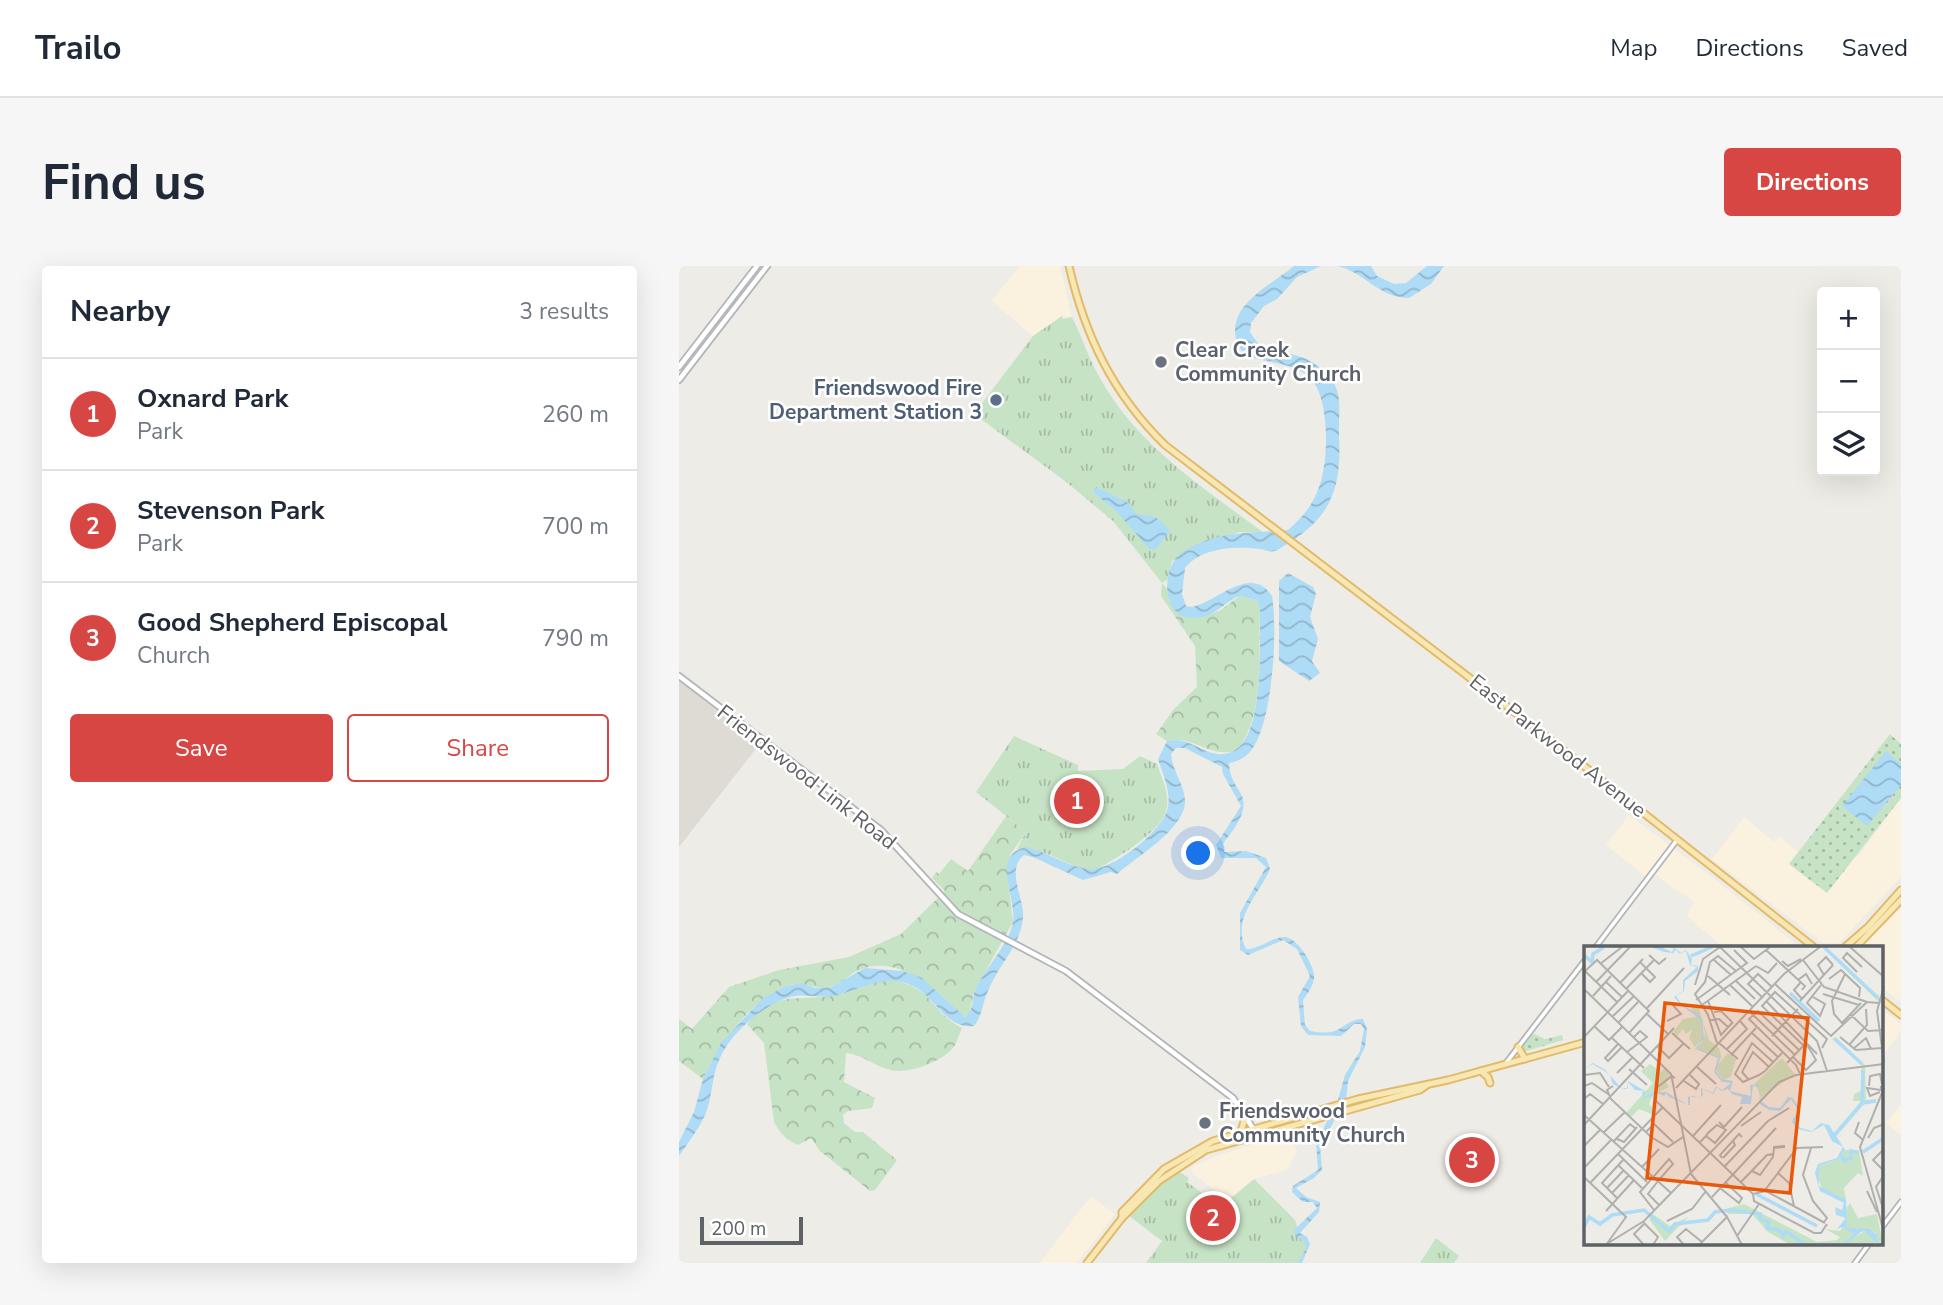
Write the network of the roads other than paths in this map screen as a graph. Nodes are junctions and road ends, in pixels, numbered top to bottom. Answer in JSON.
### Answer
{"nodes":[{"id":1,"x":757,"y":266,"type":"edge"},
{"id":2,"x":767,"y":266,"type":"edge"},
{"id":3,"x":1069,"y":266,"type":"edge"},
{"id":4,"x":738,"y":291,"type":"junction"},
{"id":5,"x":744,"y":296,"type":"junction"},
{"id":6,"x":709,"y":328,"type":"junction"},
{"id":7,"x":716,"y":333,"type":"junction"},
{"id":8,"x":679,"y":367,"type":"edge"},
{"id":9,"x":679,"y":380,"type":"edge"},
{"id":10,"x":679,"y":676,"type":"edge"},
{"id":11,"x":1677,"y":840,"type":"junction"},
{"id":12,"x":1901,"y":890,"type":"edge"},
{"id":13,"x":1901,"y":900,"type":"edge"},
{"id":14,"x":1597,"y":946,"type":"edge"},
{"id":15,"x":1812,"y":946,"type":"edge"},
{"id":16,"x":1846,"y":946,"type":"edge"},
{"id":17,"x":1857,"y":946,"type":"edge"},
{"id":18,"x":1584,"y":962,"type":"edge"},
{"id":19,"x":1883,"y":1001,"type":"edge"},
{"id":20,"x":1901,"y":1015,"type":"edge"},
{"id":21,"x":1584,"y":1043,"type":"edge"},
{"id":22,"x":1518,"y":1047,"type":"junction"},
{"id":23,"x":1525,"y":1059,"type":"junction"},
{"id":24,"x":1504,"y":1065,"type":"junction"},
{"id":25,"x":1481,"y":1071,"type":"junction"},
{"id":26,"x":1490,"y":1083,"type":"dead end"},
{"id":27,"x":1427,"y":1085,"type":"junction"},
{"id":28,"x":1247,"y":1115,"type":"junction"},
{"id":29,"x":1256,"y":1131,"type":"junction"},
{"id":30,"x":1240,"y":1132,"type":"junction"},
{"id":31,"x":1901,"y":1202,"type":"edge"},
{"id":32,"x":1122,"y":1218,"type":"junction"},
{"id":33,"x":1883,"y":1226,"type":"edge"},
{"id":34,"x":1868,"y":1245,"type":"edge"},
{"id":35,"x":1087,"y":1263,"type":"edge"},
{"id":36,"x":1855,"y":1263,"type":"edge"}],
"edges":[{"from":1,"to":4,"type":"main road"},
{"from":2,"to":5,"type":"main road"},
{"from":3,"to":11,"type":"main road","name":"East Parkwood Avenue"},
{"from":4,"to":5,"type":"main road"},
{"from":4,"to":6,"type":"main road"},
{"from":5,"to":7,"type":"main road"},
{"from":6,"to":7,"type":"main road"},
{"from":6,"to":8,"type":"main road"},
{"from":7,"to":9,"type":"main road"},
{"from":10,"to":28,"type":"main road","name":"Friendswood Link Road"},
{"from":11,"to":14,"type":"street"},
{"from":11,"to":15,"type":"main road","name":"East Parkwood Avenue"},
{"from":12,"to":16,"type":"main road"},
{"from":13,"to":17,"type":"main road"},
{"from":18,"to":22,"type":"street"},
{"from":19,"to":20,"type":"main road"},
{"from":21,"to":23,"type":"main road"},
{"from":22,"to":23,"type":"main road"},
{"from":22,"to":24,"type":"street"},
{"from":23,"to":24,"type":"main road"},
{"from":24,"to":25,"type":"main road"},
{"from":25,"to":26,"type":"main road"},
{"from":25,"to":27,"type":"main road"},
{"from":27,"to":29,"type":"main road"},
{"from":27,"to":29,"type":"main road"},
{"from":28,"to":29,"type":"main road","name":"Friendswood Link Road"},
{"from":28,"to":30,"type":"main road"},
{"from":29,"to":30,"type":"main road"},
{"from":29,"to":32,"type":"main road"},
{"from":30,"to":32,"type":"main road"},
{"from":31,"to":33,"type":"street"},
{"from":32,"to":35,"type":"main road"},
{"from":34,"to":36,"type":"street"}]}
